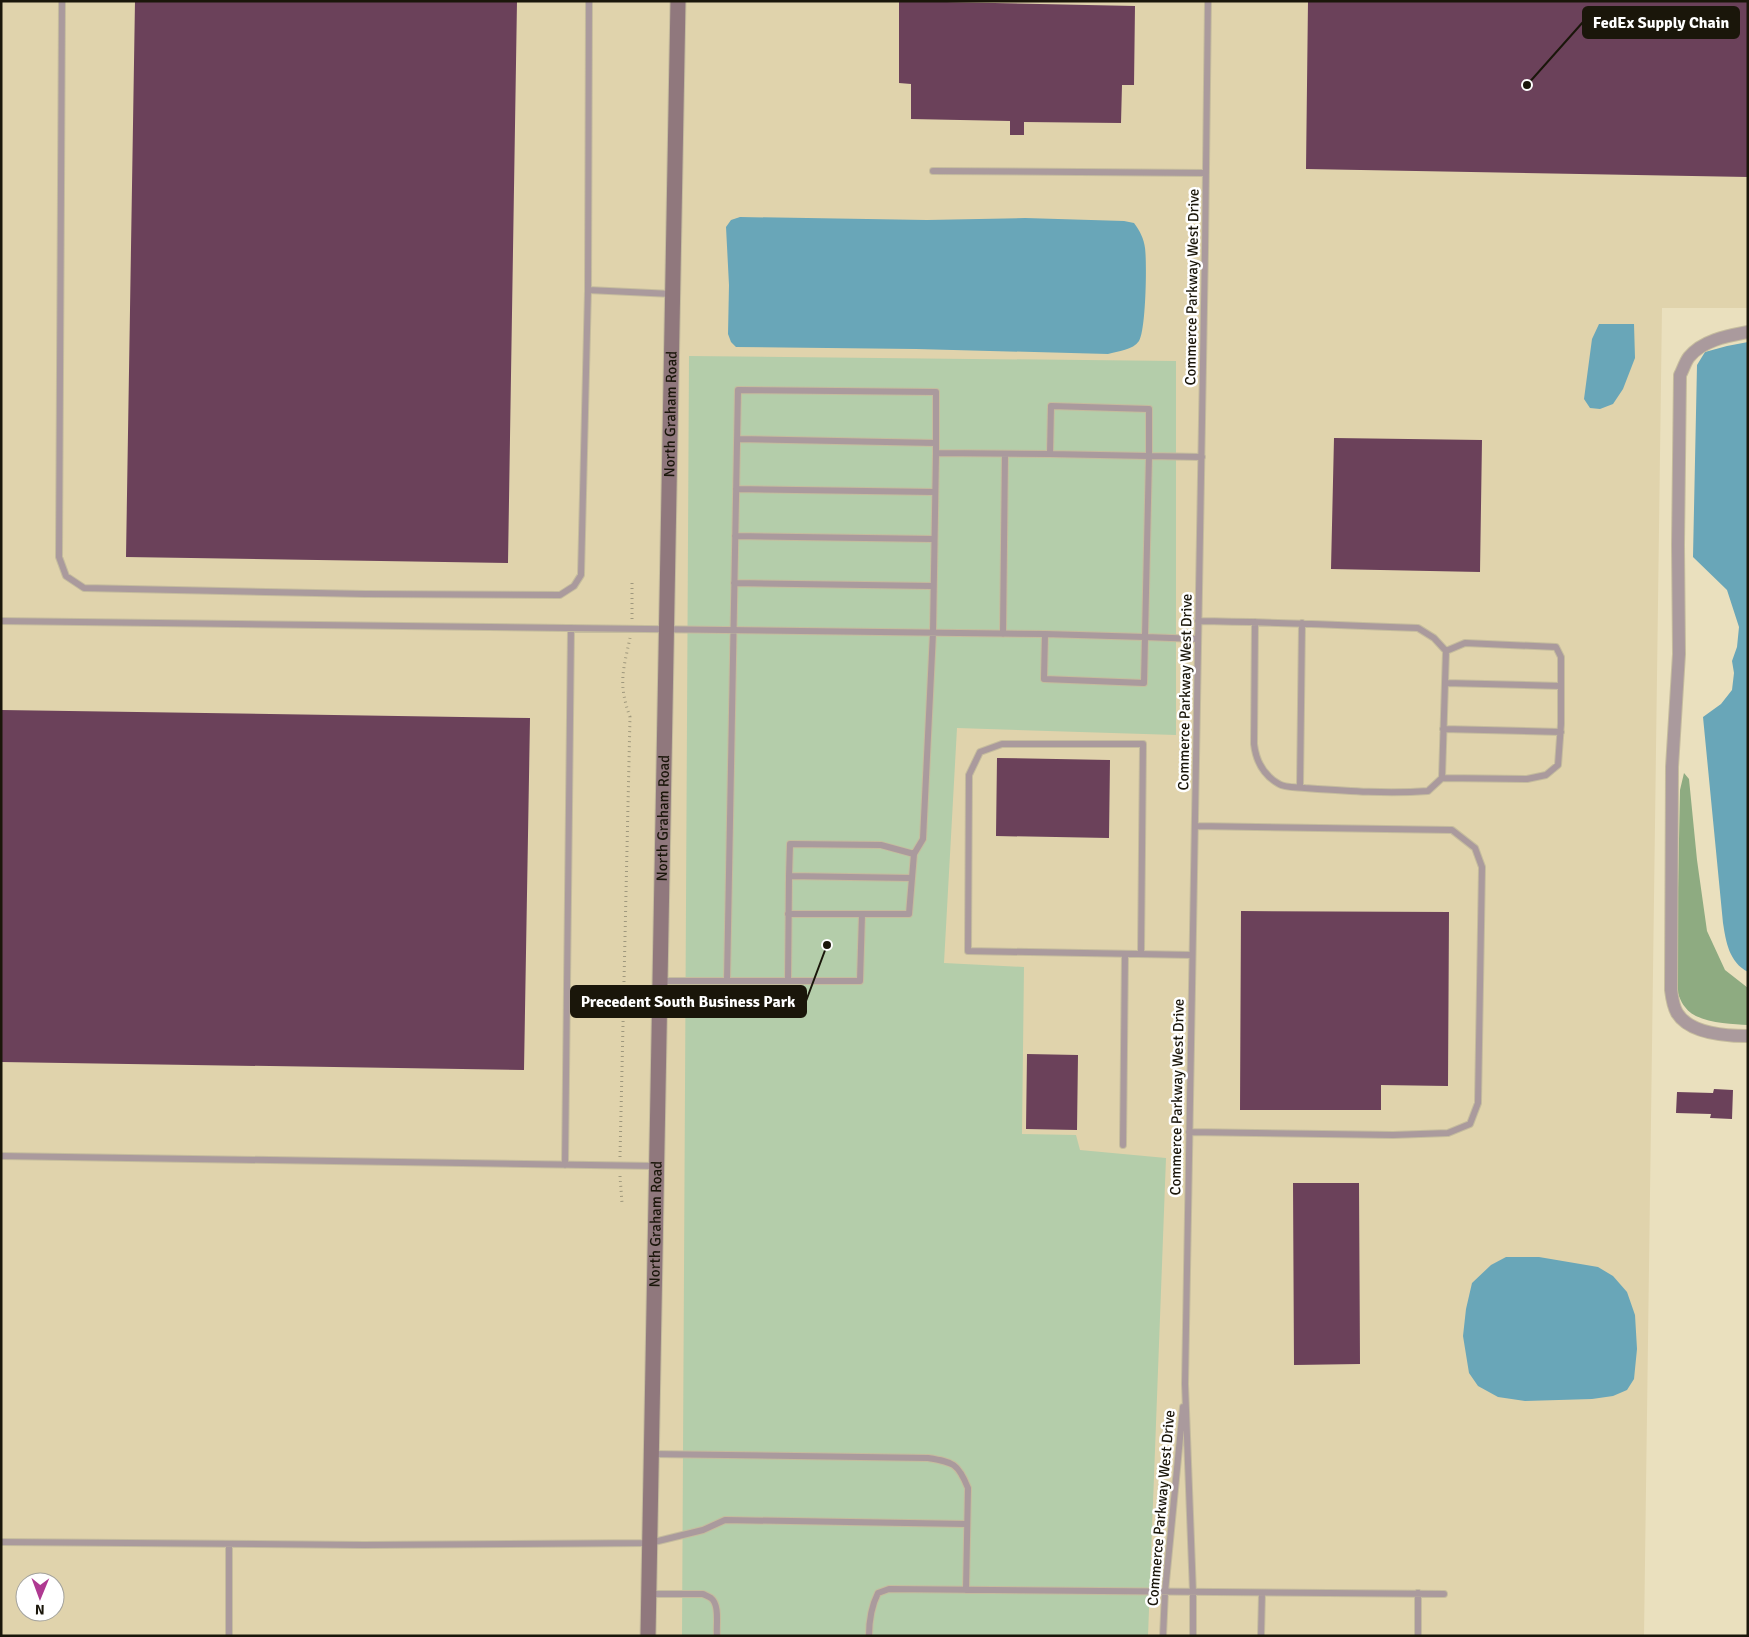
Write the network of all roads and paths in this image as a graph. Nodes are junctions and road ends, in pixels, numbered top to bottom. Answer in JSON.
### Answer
{"nodes":[{"id":1,"x":62,"y":1,"type":"edge"},
{"id":2,"x":589,"y":1,"type":"edge"},
{"id":3,"x":678,"y":1,"type":"edge"},
{"id":4,"x":1208,"y":1,"type":"edge"},
{"id":5,"x":933,"y":171,"type":"dead end"},
{"id":6,"x":1206,"y":173,"type":"junction"},
{"id":7,"x":588,"y":290,"type":"junction"},
{"id":8,"x":673,"y":294,"type":"junction"},
{"id":9,"x":1748,"y":332,"type":"edge"},
{"id":10,"x":737,"y":439,"type":"junction"},
{"id":11,"x":936,"y":443,"type":"junction"},
{"id":12,"x":936,"y":453,"type":"junction"},
{"id":13,"x":1005,"y":454,"type":"junction"},
{"id":14,"x":1050,"y":454,"type":"junction"},
{"id":15,"x":1149,"y":456,"type":"junction"},
{"id":16,"x":1202,"y":458,"type":"junction"},
{"id":17,"x":736,"y":489,"type":"junction"},
{"id":18,"x":935,"y":492,"type":"junction"},
{"id":19,"x":735,"y":536,"type":"junction"},
{"id":20,"x":934,"y":539,"type":"junction"},
{"id":21,"x":632,"y":582,"type":"dead end"},
{"id":22,"x":734,"y":583,"type":"junction"},
{"id":23,"x":933,"y":586,"type":"junction"},
{"id":24,"x":1,"y":621,"type":"edge"},
{"id":25,"x":1198,"y":621,"type":"junction"},
{"id":26,"x":1255,"y":622,"type":"junction"},
{"id":27,"x":1302,"y":623,"type":"junction"},
{"id":28,"x":570,"y":628,"type":"junction"},
{"id":29,"x":632,"y":629,"type":"junction"},
{"id":30,"x":667,"y":629,"type":"junction"},
{"id":31,"x":733,"y":630,"type":"junction"},
{"id":32,"x":932,"y":633,"type":"junction"},
{"id":33,"x":1003,"y":634,"type":"junction"},
{"id":34,"x":1045,"y":634,"type":"junction"},
{"id":35,"x":1145,"y":637,"type":"junction"},
{"id":36,"x":1198,"y":639,"type":"junction"},
{"id":37,"x":1446,"y":651,"type":"junction"},
{"id":38,"x":1445,"y":683,"type":"junction"},
{"id":39,"x":1561,"y":686,"type":"junction"},
{"id":40,"x":1443,"y":728,"type":"junction"},
{"id":41,"x":1561,"y":732,"type":"junction"},
{"id":42,"x":1442,"y":778,"type":"junction"},
{"id":43,"x":1300,"y":787,"type":"junction"},
{"id":44,"x":1194,"y":826,"type":"junction"},
{"id":45,"x":914,"y":854,"type":"junction"},
{"id":46,"x":789,"y":876,"type":"junction"},
{"id":47,"x":911,"y":878,"type":"junction"},
{"id":48,"x":788,"y":914,"type":"junction"},
{"id":49,"x":862,"y":914,"type":"junction"},
{"id":50,"x":1125,"y":954,"type":"junction"},
{"id":51,"x":1140,"y":954,"type":"junction"},
{"id":52,"x":1192,"y":956,"type":"junction"},
{"id":53,"x":660,"y":981,"type":"junction"},
{"id":54,"x":727,"y":981,"type":"junction"},
{"id":55,"x":788,"y":981,"type":"junction"},
{"id":56,"x":1748,"y":1036,"type":"edge"},
{"id":57,"x":1189,"y":1132,"type":"junction"},
{"id":58,"x":1123,"y":1145,"type":"dead end"},
{"id":59,"x":1,"y":1156,"type":"edge"},
{"id":60,"x":565,"y":1165,"type":"junction"},
{"id":61,"x":620,"y":1165,"type":"junction"},
{"id":62,"x":657,"y":1166,"type":"junction"},
{"id":63,"x":622,"y":1202,"type":"dead end"},
{"id":64,"x":1185,"y":1384,"type":"junction"},
{"id":65,"x":652,"y":1454,"type":"junction"},
{"id":66,"x":967,"y":1524,"type":"junction"},
{"id":67,"x":1,"y":1542,"type":"edge"},
{"id":68,"x":650,"y":1543,"type":"junction"},
{"id":69,"x":229,"y":1544,"type":"junction"},
{"id":70,"x":966,"y":1590,"type":"junction"},
{"id":71,"x":1165,"y":1592,"type":"junction"},
{"id":72,"x":1193,"y":1593,"type":"junction"},
{"id":73,"x":1262,"y":1593,"type":"junction"},
{"id":74,"x":649,"y":1594,"type":"junction"},
{"id":75,"x":1418,"y":1594,"type":"junction"},
{"id":76,"x":1444,"y":1594,"type":"dead end"},
{"id":77,"x":229,"y":1636,"type":"edge"},
{"id":78,"x":648,"y":1636,"type":"edge"},
{"id":79,"x":716,"y":1636,"type":"edge"},
{"id":80,"x":869,"y":1636,"type":"edge"},
{"id":81,"x":1163,"y":1636,"type":"edge"},
{"id":82,"x":1193,"y":1636,"type":"edge"},
{"id":83,"x":1261,"y":1636,"type":"edge"},
{"id":84,"x":1418,"y":1636,"type":"edge"}],
"edges":[{"from":1,"to":7,"type":"lane"},
{"from":2,"to":7,"type":"lane"},
{"from":3,"to":8,"type":"street","name":"North Graham Road"},
{"from":4,"to":6,"type":"lane","name":"Commerce Parkway West Drive"},
{"from":5,"to":6,"type":"lane"},
{"from":6,"to":16,"type":"lane","name":"Commerce Parkway West Drive"},
{"from":7,"to":8,"type":"lane"},
{"from":8,"to":30,"type":"street","name":"North Graham Road"},
{"from":9,"to":56,"type":"street"},
{"from":10,"to":11,"type":"lane"},
{"from":10,"to":11,"type":"lane"},
{"from":10,"to":17,"type":"lane"},
{"from":11,"to":12,"type":"lane"},
{"from":12,"to":13,"type":"lane"},
{"from":12,"to":18,"type":"lane"},
{"from":13,"to":14,"type":"lane"},
{"from":13,"to":33,"type":"lane"},
{"from":14,"to":15,"type":"lane"},
{"from":14,"to":15,"type":"lane"},
{"from":15,"to":16,"type":"lane"},
{"from":15,"to":35,"type":"lane"},
{"from":16,"to":25,"type":"lane","name":"Commerce Parkway West Drive"},
{"from":17,"to":18,"type":"lane"},
{"from":17,"to":19,"type":"lane"},
{"from":18,"to":20,"type":"lane"},
{"from":19,"to":20,"type":"lane"},
{"from":19,"to":22,"type":"lane"},
{"from":20,"to":23,"type":"lane"},
{"from":21,"to":29,"type":"path"},
{"from":22,"to":23,"type":"lane"},
{"from":22,"to":31,"type":"lane"},
{"from":23,"to":32,"type":"lane"},
{"from":24,"to":28,"type":"lane"},
{"from":25,"to":26,"type":"lane"},
{"from":25,"to":36,"type":"lane","name":"Commerce Parkway West Drive"},
{"from":26,"to":27,"type":"lane"},
{"from":26,"to":43,"type":"lane"},
{"from":27,"to":37,"type":"lane"},
{"from":27,"to":43,"type":"lane"},
{"from":28,"to":29,"type":"lane"},
{"from":28,"to":60,"type":"lane"},
{"from":29,"to":30,"type":"lane"},
{"from":29,"to":61,"type":"path"},
{"from":30,"to":31,"type":"lane"},
{"from":30,"to":53,"type":"street","name":"North Graham Road"},
{"from":31,"to":32,"type":"lane"},
{"from":31,"to":54,"type":"lane"},
{"from":32,"to":33,"type":"lane"},
{"from":32,"to":45,"type":"lane"},
{"from":33,"to":34,"type":"lane"},
{"from":34,"to":35,"type":"lane"},
{"from":34,"to":35,"type":"lane"},
{"from":35,"to":36,"type":"lane"},
{"from":36,"to":44,"type":"lane","name":"Commerce Parkway West Drive"},
{"from":37,"to":38,"type":"lane"},
{"from":37,"to":39,"type":"lane"},
{"from":38,"to":39,"type":"lane"},
{"from":38,"to":40,"type":"lane"},
{"from":39,"to":41,"type":"lane"},
{"from":40,"to":41,"type":"lane"},
{"from":40,"to":42,"type":"lane"},
{"from":41,"to":42,"type":"lane"},
{"from":42,"to":43,"type":"lane"},
{"from":44,"to":52,"type":"lane","name":"Commerce Parkway West Drive"},
{"from":44,"to":57,"type":"lane"},
{"from":45,"to":46,"type":"lane"},
{"from":45,"to":47,"type":"lane"},
{"from":46,"to":47,"type":"lane"},
{"from":46,"to":48,"type":"lane"},
{"from":47,"to":49,"type":"lane"},
{"from":48,"to":49,"type":"lane"},
{"from":48,"to":55,"type":"lane"},
{"from":49,"to":55,"type":"lane"},
{"from":50,"to":51,"type":"lane"},
{"from":50,"to":51,"type":"lane"},
{"from":50,"to":58,"type":"lane"},
{"from":51,"to":52,"type":"lane"},
{"from":52,"to":57,"type":"lane","name":"Commerce Parkway West Drive"},
{"from":53,"to":54,"type":"lane"},
{"from":53,"to":62,"type":"street","name":"North Graham Road"},
{"from":54,"to":55,"type":"lane"},
{"from":57,"to":64,"type":"lane","name":"Commerce Parkway West Drive"},
{"from":59,"to":60,"type":"lane"},
{"from":60,"to":61,"type":"lane"},
{"from":61,"to":62,"type":"lane"},
{"from":61,"to":63,"type":"path"},
{"from":62,"to":65,"type":"street","name":"North Graham Road"},
{"from":64,"to":71,"type":"lane","name":"Commerce Parkway West Drive"},
{"from":64,"to":72,"type":"lane","name":"Commerce Parkway West Drive"},
{"from":65,"to":66,"type":"lane"},
{"from":65,"to":68,"type":"street","name":"North Graham Road"},
{"from":66,"to":68,"type":"lane"},
{"from":66,"to":70,"type":"lane"},
{"from":67,"to":69,"type":"lane"},
{"from":68,"to":69,"type":"lane"},
{"from":68,"to":74,"type":"street","name":"North Graham Road"},
{"from":69,"to":77,"type":"lane"},
{"from":70,"to":71,"type":"lane"},
{"from":70,"to":80,"type":"lane"},
{"from":71,"to":72,"type":"lane"},
{"from":71,"to":81,"type":"lane","name":"Commerce Parkway West Drive"},
{"from":72,"to":73,"type":"lane"},
{"from":72,"to":82,"type":"lane","name":"Commerce Parkway West Drive"},
{"from":73,"to":75,"type":"lane"},
{"from":73,"to":83,"type":"lane"},
{"from":74,"to":78,"type":"street","name":"North Graham Road"},
{"from":74,"to":79,"type":"lane"},
{"from":75,"to":76,"type":"lane"},
{"from":75,"to":84,"type":"lane"}]}
